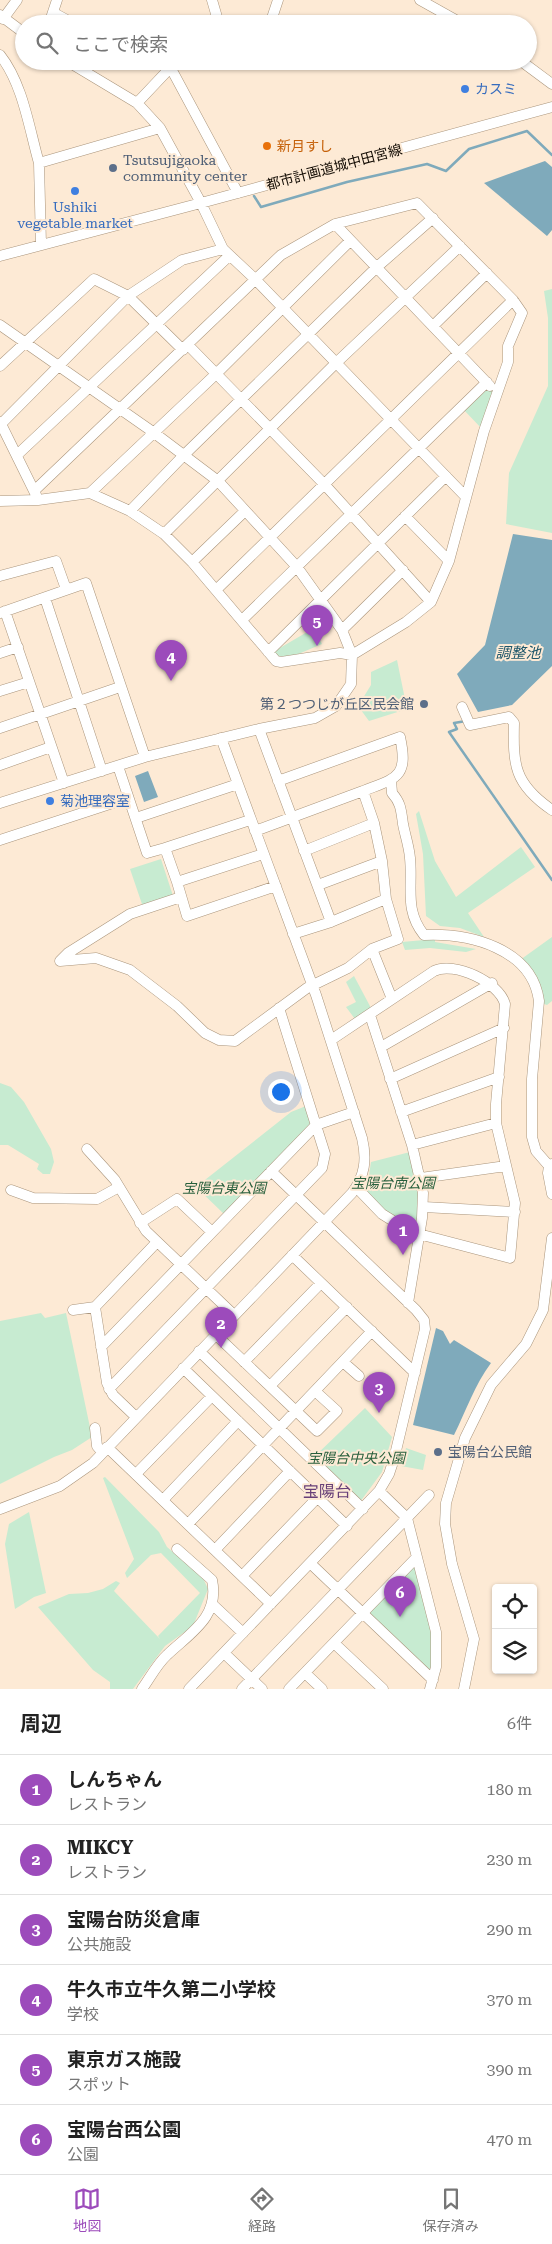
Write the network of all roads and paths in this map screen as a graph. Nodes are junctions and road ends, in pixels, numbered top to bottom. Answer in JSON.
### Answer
{"nodes":[{"id":1,"x":16,"y":0,"type":"edge"},
{"id":2,"x":57,"y":0,"type":"edge"},
{"id":3,"x":212,"y":0,"type":"edge"},
{"id":4,"x":278,"y":0,"type":"edge"},
{"id":5,"x":423,"y":2,"type":"edge"},
{"id":6,"x":54,"y":13,"type":"joint"},
{"id":7,"x":58,"y":15,"type":"edge"},
{"id":8,"x":216,"y":15,"type":"edge"},
{"id":9,"x":273,"y":15,"type":"edge"},
{"id":10,"x":447,"y":15,"type":"edge"},
{"id":11,"x":2,"y":17,"type":"edge"},
{"id":12,"x":15,"y":27,"type":"edge"},
{"id":13,"x":0,"y":55,"type":"edge"},
{"id":14,"x":82,"y":70,"type":"edge"},
{"id":15,"x":164,"y":70,"type":"edge"},
{"id":16,"x":172,"y":70,"type":"edge"},
{"id":17,"x":534,"y":70,"type":"edge"},
{"id":18,"x":552,"y":84,"type":"edge"},
{"id":19,"x":137,"y":103,"type":"junction"},
{"id":20,"x":552,"y":107,"type":"edge"},
{"id":21,"x":160,"y":128,"type":"junction"},
{"id":22,"x":39,"y":163,"type":"junction"},
{"id":23,"x":238,"y":193,"type":"junction"},
{"id":24,"x":201,"y":203,"type":"junction"},
{"id":25,"x":433,"y":218,"type":"junction"},
{"id":26,"x":335,"y":224,"type":"junction"},
{"id":27,"x":350,"y":240,"type":"junction"},
{"id":28,"x":41,"y":245,"type":"junction"},
{"id":29,"x":460,"y":246,"type":"junction"},
{"id":30,"x":226,"y":252,"type":"junction"},
{"id":31,"x":0,"y":256,"type":"edge"},
{"id":32,"x":377,"y":267,"type":"junction"},
{"id":33,"x":487,"y":273,"type":"junction"},
{"id":34,"x":255,"y":280,"type":"junction"},
{"id":35,"x":128,"y":296,"type":"junction"},
{"id":36,"x":406,"y":297,"type":"junction"},
{"id":37,"x":513,"y":300,"type":"junction"},
{"id":38,"x":283,"y":308,"type":"junction"},
{"id":39,"x":156,"y":324,"type":"junction"},
{"id":40,"x":0,"y":325,"type":"edge"},
{"id":41,"x":434,"y":325,"type":"junction"},
{"id":42,"x":308,"y":336,"type":"junction"},
{"id":43,"x":25,"y":343,"type":"junction"},
{"id":44,"x":185,"y":347,"type":"junction"},
{"id":45,"x":459,"y":354,"type":"junction"},
{"id":46,"x":336,"y":364,"type":"junction"},
{"id":47,"x":0,"y":366,"type":"edge"},
{"id":48,"x":57,"y":366,"type":"junction"},
{"id":49,"x":216,"y":374,"type":"junction"},
{"id":50,"x":487,"y":382,"type":"junction"},
{"id":51,"x":91,"y":388,"type":"junction"},
{"id":52,"x":498,"y":393,"type":"junction"},
{"id":53,"x":241,"y":400,"type":"junction"},
{"id":54,"x":121,"y":410,"type":"junction"},
{"id":55,"x":391,"y":420,"type":"junction"},
{"id":56,"x":0,"y":423,"type":"edge"},
{"id":57,"x":270,"y":430,"type":"junction"},
{"id":58,"x":153,"y":432,"type":"junction"},
{"id":59,"x":417,"y":448,"type":"junction"},
{"id":60,"x":17,"y":455,"type":"junction"},
{"id":61,"x":184,"y":455,"type":"junction"},
{"id":62,"x":446,"y":476,"type":"junction"},
{"id":63,"x":218,"y":481,"type":"junction"},
{"id":64,"x":325,"y":485,"type":"junction"},
{"id":65,"x":90,"y":493,"type":"junction"},
{"id":66,"x":36,"y":495,"type":"junction"},
{"id":67,"x":465,"y":496,"type":"junction"},
{"id":68,"x":0,"y":501,"type":"edge"},
{"id":69,"x":245,"y":510,"type":"junction"},
{"id":70,"x":130,"y":511,"type":"junction"},
{"id":71,"x":351,"y":514,"type":"junction"},
{"id":72,"x":405,"y":516,"type":"junction"},
{"id":73,"x":164,"y":534,"type":"junction"},
{"id":74,"x":271,"y":538,"type":"junction"},
{"id":75,"x":379,"y":543,"type":"junction"},
{"id":76,"x":192,"y":562,"type":"junction"},
{"id":77,"x":449,"y":562,"type":"junction"},
{"id":78,"x":297,"y":567,"type":"junction"},
{"id":79,"x":403,"y":570,"type":"junction"},
{"id":80,"x":0,"y":576,"type":"edge"},
{"id":81,"x":66,"y":589,"type":"junction"},
{"id":82,"x":216,"y":590,"type":"junction"},
{"id":83,"x":45,"y":598,"type":"junction"},
{"id":84,"x":321,"y":598,"type":"junction"},
{"id":85,"x":431,"y":602,"type":"junction"},
{"id":86,"x":3,"y":612,"type":"edge"},
{"id":87,"x":242,"y":620,"type":"junction"},
{"id":88,"x":342,"y":630,"type":"junction"},
{"id":89,"x":18,"y":647,"type":"junction"},
{"id":90,"x":268,"y":652,"type":"junction"},
{"id":91,"x":0,"y":653,"type":"edge"},
{"id":92,"x":352,"y":655,"type":"junction"},
{"id":93,"x":29,"y":682,"type":"junction"},
{"id":94,"x":120,"y":687,"type":"junction"},
{"id":95,"x":0,"y":691,"type":"edge"},
{"id":96,"x":80,"y":702,"type":"junction"},
{"id":97,"x":462,"y":707,"type":"dead end"},
{"id":98,"x":39,"y":715,"type":"junction"},
{"id":99,"x":0,"y":728,"type":"edge"},
{"id":100,"x":259,"y":729,"type":"junction"},
{"id":101,"x":221,"y":738,"type":"junction"},
{"id":102,"x":51,"y":747,"type":"junction"},
{"id":103,"x":145,"y":757,"type":"junction"},
{"id":104,"x":0,"y":765,"type":"edge"},
{"id":105,"x":118,"y":766,"type":"junction"},
{"id":106,"x":102,"y":771,"type":"junction"},
{"id":107,"x":391,"y":780,"type":"junction"},
{"id":108,"x":278,"y":781,"type":"junction"},
{"id":109,"x":64,"y":783,"type":"junction"},
{"id":110,"x":238,"y":784,"type":"junction"},
{"id":111,"x":363,"y":790,"type":"junction"},
{"id":112,"x":128,"y":798,"type":"junction"},
{"id":113,"x":0,"y":803,"type":"edge"},
{"id":114,"x":552,"y":810,"type":"edge"},
{"id":115,"x":291,"y":817,"type":"junction"},
{"id":116,"x":136,"y":818,"type":"junction"},
{"id":117,"x":250,"y":820,"type":"junction"},
{"id":118,"x":374,"y":824,"type":"junction"},
{"id":119,"x":255,"y":831,"type":"junction"},
{"id":120,"x":0,"y":840,"type":"edge"},
{"id":121,"x":166,"y":848,"type":"junction"},
{"id":122,"x":304,"y":851,"type":"junction"},
{"id":123,"x":263,"y":854,"type":"junction"},
{"id":124,"x":382,"y":862,"type":"junction"},
{"id":125,"x":177,"y":882,"type":"junction"},
{"id":126,"x":318,"y":885,"type":"junction"},
{"id":127,"x":276,"y":886,"type":"junction"},
{"id":128,"x":181,"y":897,"type":"junction"},
{"id":129,"x":386,"y":899,"type":"junction"},
{"id":130,"x":331,"y":922,"type":"junction"},
{"id":131,"x":293,"y":934,"type":"junction"},
{"id":132,"x":372,"y":949,"type":"junction"},
{"id":133,"x":492,"y":984,"type":"junction"},
{"id":134,"x":312,"y":986,"type":"junction"},
{"id":135,"x":392,"y":1000,"type":"junction"},
{"id":136,"x":279,"y":1008,"type":"junction"},
{"id":137,"x":370,"y":1015,"type":"junction"},
{"id":138,"x":504,"y":1028,"type":"junction"},
{"id":139,"x":331,"y":1040,"type":"junction"},
{"id":140,"x":380,"y":1047,"type":"junction"},
{"id":141,"x":499,"y":1077,"type":"junction"},
{"id":142,"x":390,"y":1079,"type":"junction"},
{"id":143,"x":354,"y":1112,"type":"junction"},
{"id":144,"x":401,"y":1112,"type":"junction"},
{"id":145,"x":496,"y":1123,"type":"junction"},
{"id":146,"x":316,"y":1125,"type":"junction"},
{"id":147,"x":412,"y":1145,"type":"junction"},
{"id":148,"x":87,"y":1149,"type":"dead end"},
{"id":149,"x":550,"y":1165,"type":"edge"},
{"id":150,"x":506,"y":1166,"type":"junction"},
{"id":151,"x":271,"y":1171,"type":"junction"},
{"id":152,"x":421,"y":1178,"type":"junction"},
{"id":153,"x":119,"y":1187,"type":"junction"},
{"id":154,"x":356,"y":1187,"type":"junction"},
{"id":155,"x":11,"y":1190,"type":"dead end"},
{"id":156,"x":552,"y":1194,"type":"edge"},
{"id":157,"x":296,"y":1195,"type":"junction"},
{"id":158,"x":424,"y":1207,"type":"junction"},
{"id":159,"x":516,"y":1212,"type":"junction"},
{"id":160,"x":324,"y":1221,"type":"junction"},
{"id":161,"x":140,"y":1223,"type":"junction"},
{"id":162,"x":212,"y":1232,"type":"junction"},
{"id":163,"x":419,"y":1235,"type":"junction"},
{"id":164,"x":552,"y":1238,"type":"edge"},
{"id":165,"x":157,"y":1242,"type":"junction"},
{"id":166,"x":292,"y":1255,"type":"junction"},
{"id":167,"x":181,"y":1264,"type":"junction"},
{"id":168,"x":321,"y":1282,"type":"junction"},
{"id":169,"x":206,"y":1288,"type":"junction"},
{"id":170,"x":408,"y":1303,"type":"junction"},
{"id":171,"x":95,"y":1306,"type":"junction"},
{"id":172,"x":347,"y":1307,"type":"junction"},
{"id":173,"x":72,"y":1310,"type":"dead end"},
{"id":174,"x":234,"y":1315,"type":"junction"},
{"id":175,"x":372,"y":1332,"type":"junction"},
{"id":176,"x":216,"y":1334,"type":"junction"},
{"id":177,"x":101,"y":1347,"type":"junction"},
{"id":178,"x":199,"y":1351,"type":"junction"},
{"id":179,"x":244,"y":1362,"type":"junction"},
{"id":180,"x":343,"y":1362,"type":"junction"},
{"id":181,"x":183,"y":1368,"type":"junction"},
{"id":182,"x":415,"y":1373,"type":"junction"},
{"id":183,"x":359,"y":1376,"type":"dead end"},
{"id":184,"x":270,"y":1386,"type":"junction"},
{"id":185,"x":109,"y":1389,"type":"junction"},
{"id":186,"x":315,"y":1390,"type":"junction"},
{"id":187,"x":212,"y":1396,"type":"junction"},
{"id":188,"x":296,"y":1410,"type":"junction"},
{"id":189,"x":136,"y":1417,"type":"junction"},
{"id":190,"x":238,"y":1421,"type":"junction"},
{"id":191,"x":95,"y":1428,"type":"dead end"},
{"id":192,"x":280,"y":1429,"type":"junction"},
{"id":193,"x":264,"y":1446,"type":"junction"},
{"id":194,"x":105,"y":1449,"type":"junction"},
{"id":195,"x":290,"y":1471,"type":"junction"},
{"id":196,"x":136,"y":1474,"type":"junction"},
{"id":197,"x":379,"y":1491,"type":"junction"},
{"id":198,"x":430,"y":1494,"type":"dead end"},
{"id":199,"x":318,"y":1497,"type":"junction"},
{"id":200,"x":163,"y":1500,"type":"junction"},
{"id":201,"x":0,"y":1508,"type":"edge"},
{"id":202,"x":363,"y":1509,"type":"junction"},
{"id":203,"x":406,"y":1518,"type":"junction"},
{"id":204,"x":188,"y":1524,"type":"junction"},
{"id":205,"x":347,"y":1526,"type":"junction"},
{"id":206,"x":177,"y":1549,"type":"dead end"},
{"id":207,"x":215,"y":1550,"type":"junction"},
{"id":208,"x":417,"y":1557,"type":"junction"},
{"id":209,"x":310,"y":1563,"type":"junction"},
{"id":210,"x":242,"y":1576,"type":"junction"},
{"id":211,"x":338,"y":1589,"type":"junction"},
{"id":212,"x":212,"y":1604,"type":"junction"},
{"id":213,"x":271,"y":1604,"type":"junction"},
{"id":214,"x":363,"y":1613,"type":"junction"},
{"id":215,"x":243,"y":1633,"type":"junction"},
{"id":216,"x":334,"y":1643,"type":"junction"},
{"id":217,"x":224,"y":1653,"type":"junction"},
{"id":218,"x":305,"y":1672,"type":"junction"},
{"id":219,"x":251,"y":1679,"type":"junction"},
{"id":220,"x":432,"y":1684,"type":"edge"},
{"id":221,"x":142,"y":1689,"type":"edge"},
{"id":222,"x":190,"y":1689,"type":"edge"},
{"id":223,"x":242,"y":1689,"type":"edge"},
{"id":224,"x":262,"y":1689,"type":"edge"},
{"id":225,"x":289,"y":1689,"type":"edge"},
{"id":226,"x":322,"y":1689,"type":"edge"},
{"id":227,"x":382,"y":1689,"type":"edge"},
{"id":228,"x":464,"y":1689,"type":"edge"}],
"edges":[{"from":1,"to":11,"type":"street"},
{"from":2,"to":6,"type":"street"},
{"from":3,"to":8,"type":"street"},
{"from":4,"to":9,"type":"street"},
{"from":5,"to":10,"type":"street"},
{"from":6,"to":7,"type":"street"},
{"from":11,"to":12,"type":"street"},
{"from":13,"to":22,"type":"street"},
{"from":14,"to":19,"type":"street"},
{"from":15,"to":19,"type":"street"},
{"from":16,"to":23,"type":"street"},
{"from":17,"to":18,"type":"street"},
{"from":19,"to":21,"type":"street"},
{"from":20,"to":23,"type":"street","name":"都市計画道城中田宮線"},
{"from":21,"to":22,"type":"street"},
{"from":21,"to":24,"type":"street"},
{"from":22,"to":28,"type":"street"},
{"from":23,"to":24,"type":"street","name":"都市計画道城中田宮線"},
{"from":24,"to":28,"type":"street","name":"都市計画道城中田宮線"},
{"from":24,"to":30,"type":"street"},
{"from":25,"to":26,"type":"street"},
{"from":25,"to":29,"type":"street"},
{"from":25,"to":32,"type":"street"},
{"from":26,"to":27,"type":"street"},
{"from":26,"to":34,"type":"street"},
{"from":27,"to":32,"type":"street"},
{"from":27,"to":38,"type":"street"},
{"from":28,"to":31,"type":"street","name":"都市計画道城中田宮線"},
{"from":29,"to":33,"type":"street"},
{"from":29,"to":36,"type":"street"},
{"from":30,"to":34,"type":"street"},
{"from":30,"to":35,"type":"street"},
{"from":30,"to":39,"type":"street"},
{"from":32,"to":36,"type":"street"},
{"from":32,"to":42,"type":"street"},
{"from":33,"to":37,"type":"street"},
{"from":33,"to":41,"type":"street"},
{"from":34,"to":38,"type":"street"},
{"from":34,"to":44,"type":"street"},
{"from":35,"to":39,"type":"street"},
{"from":35,"to":43,"type":"street"},
{"from":35,"to":48,"type":"street"},
{"from":36,"to":41,"type":"street"},
{"from":36,"to":46,"type":"street"},
{"from":37,"to":45,"type":"street"},
{"from":37,"to":52,"type":"street"},
{"from":38,"to":42,"type":"street"},
{"from":38,"to":49,"type":"street"},
{"from":39,"to":44,"type":"street"},
{"from":39,"to":51,"type":"street"},
{"from":40,"to":43,"type":"street"},
{"from":41,"to":45,"type":"street"},
{"from":42,"to":46,"type":"street"},
{"from":42,"to":53,"type":"street"},
{"from":43,"to":47,"type":"street"},
{"from":43,"to":48,"type":"street"},
{"from":44,"to":49,"type":"street"},
{"from":44,"to":54,"type":"street"},
{"from":45,"to":50,"type":"street"},
{"from":45,"to":55,"type":"street"},
{"from":46,"to":55,"type":"street"},
{"from":46,"to":57,"type":"street"},
{"from":48,"to":51,"type":"street"},
{"from":48,"to":56,"type":"street"},
{"from":49,"to":53,"type":"street"},
{"from":49,"to":58,"type":"street"},
{"from":50,"to":52,"type":"street"},
{"from":50,"to":59,"type":"street"},
{"from":51,"to":54,"type":"street"},
{"from":51,"to":60,"type":"street"},
{"from":52,"to":67,"type":"street"},
{"from":53,"to":57,"type":"street"},
{"from":53,"to":61,"type":"street"},
{"from":54,"to":58,"type":"street"},
{"from":54,"to":66,"type":"street"},
{"from":55,"to":59,"type":"street"},
{"from":55,"to":64,"type":"street"},
{"from":56,"to":60,"type":"street"},
{"from":57,"to":63,"type":"street"},
{"from":57,"to":64,"type":"street"},
{"from":58,"to":61,"type":"street"},
{"from":58,"to":65,"type":"street"},
{"from":59,"to":62,"type":"street"},
{"from":59,"to":71,"type":"street"},
{"from":60,"to":66,"type":"street"},
{"from":61,"to":63,"type":"street"},
{"from":61,"to":70,"type":"street"},
{"from":62,"to":67,"type":"street"},
{"from":62,"to":72,"type":"street"},
{"from":63,"to":69,"type":"street"},
{"from":63,"to":73,"type":"street"},
{"from":64,"to":71,"type":"street"},
{"from":64,"to":74,"type":"street"},
{"from":65,"to":66,"type":"street"},
{"from":65,"to":70,"type":"street"},
{"from":66,"to":68,"type":"street"},
{"from":67,"to":77,"type":"street"},
{"from":69,"to":74,"type":"street"},
{"from":69,"to":76,"type":"street"},
{"from":70,"to":73,"type":"street"},
{"from":71,"to":75,"type":"street"},
{"from":71,"to":78,"type":"street"},
{"from":72,"to":75,"type":"street"},
{"from":72,"to":77,"type":"street"},
{"from":73,"to":76,"type":"street"},
{"from":74,"to":78,"type":"street"},
{"from":74,"to":82,"type":"street"},
{"from":75,"to":79,"type":"street"},
{"from":75,"to":84,"type":"street"},
{"from":76,"to":82,"type":"street"},
{"from":77,"to":85,"type":"street"},
{"from":78,"to":84,"type":"street"},
{"from":78,"to":87,"type":"street"},
{"from":79,"to":85,"type":"street"},
{"from":79,"to":88,"type":"street"},
{"from":80,"to":81,"type":"street"},
{"from":81,"to":83,"type":"street"},
{"from":81,"to":94,"type":"street"},
{"from":82,"to":87,"type":"street"},
{"from":83,"to":86,"type":"street"},
{"from":83,"to":96,"type":"street"},
{"from":84,"to":88,"type":"street"},
{"from":84,"to":90,"type":"street"},
{"from":85,"to":92,"type":"street"},
{"from":86,"to":89,"type":"street"},
{"from":87,"to":90,"type":"street"},
{"from":88,"to":92,"type":"street"},
{"from":89,"to":91,"type":"street"},
{"from":89,"to":93,"type":"street"},
{"from":90,"to":92,"type":"street"},
{"from":92,"to":100,"type":"street"},
{"from":93,"to":95,"type":"street"},
{"from":93,"to":98,"type":"street"},
{"from":94,"to":96,"type":"street"},
{"from":94,"to":103,"type":"street"},
{"from":96,"to":98,"type":"street"},
{"from":96,"to":106,"type":"street"},
{"from":97,"to":114,"type":"street"},
{"from":98,"to":99,"type":"street"},
{"from":98,"to":102,"type":"street"},
{"from":100,"to":101,"type":"street"},
{"from":100,"to":108,"type":"street"},
{"from":101,"to":103,"type":"street"},
{"from":101,"to":110,"type":"street"},
{"from":102,"to":104,"type":"street"},
{"from":102,"to":109,"type":"street"},
{"from":103,"to":105,"type":"street"},
{"from":105,"to":106,"type":"street"},
{"from":105,"to":112,"type":"street"},
{"from":106,"to":109,"type":"street"},
{"from":107,"to":108,"type":"street"},
{"from":107,"to":111,"type":"street"},
{"from":107,"to":149,"type":"street"},
{"from":108,"to":115,"type":"street"},
{"from":109,"to":113,"type":"street"},
{"from":110,"to":116,"type":"street"},
{"from":110,"to":117,"type":"street"},
{"from":111,"to":115,"type":"street"},
{"from":111,"to":118,"type":"street"},
{"from":112,"to":116,"type":"street"},
{"from":112,"to":120,"type":"street"},
{"from":115,"to":119,"type":"street"},
{"from":115,"to":122,"type":"street"},
{"from":116,"to":121,"type":"street"},
{"from":117,"to":119,"type":"street"},
{"from":117,"to":121,"type":"street"},
{"from":118,"to":122,"type":"street"},
{"from":118,"to":124,"type":"street"},
{"from":119,"to":123,"type":"street"},
{"from":121,"to":125,"type":"street"},
{"from":122,"to":126,"type":"street"},
{"from":123,"to":125,"type":"street"},
{"from":123,"to":127,"type":"street"},
{"from":124,"to":126,"type":"street"},
{"from":124,"to":129,"type":"street"},
{"from":125,"to":128,"type":"street"},
{"from":126,"to":130,"type":"street"},
{"from":127,"to":128,"type":"street"},
{"from":127,"to":131,"type":"street"},
{"from":128,"to":136,"type":"street"},
{"from":129,"to":130,"type":"street"},
{"from":129,"to":132,"type":"street"},
{"from":130,"to":131,"type":"street"},
{"from":131,"to":134,"type":"street"},
{"from":132,"to":134,"type":"street"},
{"from":132,"to":135,"type":"street"},
{"from":133,"to":135,"type":"street"},
{"from":133,"to":138,"type":"street"},
{"from":133,"to":140,"type":"street"},
{"from":134,"to":136,"type":"street"},
{"from":134,"to":139,"type":"street"},
{"from":135,"to":137,"type":"street"},
{"from":136,"to":146,"type":"street"},
{"from":137,"to":139,"type":"street"},
{"from":137,"to":140,"type":"street"},
{"from":138,"to":141,"type":"street"},
{"from":138,"to":142,"type":"street"},
{"from":139,"to":143,"type":"street"},
{"from":140,"to":142,"type":"street"},
{"from":141,"to":144,"type":"street"},
{"from":141,"to":145,"type":"street"},
{"from":142,"to":144,"type":"street"},
{"from":143,"to":146,"type":"street"},
{"from":143,"to":154,"type":"street"},
{"from":144,"to":147,"type":"street"},
{"from":145,"to":147,"type":"street"},
{"from":145,"to":150,"type":"street"},
{"from":146,"to":151,"type":"street"},
{"from":146,"to":157,"type":"street"},
{"from":147,"to":152,"type":"street"},
{"from":148,"to":153,"type":"street"},
{"from":149,"to":156,"type":"street"},
{"from":150,"to":152,"type":"street"},
{"from":150,"to":159,"type":"street"},
{"from":151,"to":157,"type":"street"},
{"from":151,"to":162,"type":"street"},
{"from":152,"to":158,"type":"street"},
{"from":153,"to":155,"type":"street"},
{"from":153,"to":161,"type":"street"},
{"from":154,"to":160,"type":"street"},
{"from":154,"to":163,"type":"street"},
{"from":157,"to":160,"type":"street"},
{"from":157,"to":169,"type":"street"},
{"from":158,"to":159,"type":"street"},
{"from":158,"to":163,"type":"street"},
{"from":159,"to":163,"type":"street"},
{"from":160,"to":166,"type":"street"},
{"from":160,"to":170,"type":"street"},
{"from":161,"to":162,"type":"street"},
{"from":161,"to":165,"type":"street"},
{"from":162,"to":167,"type":"street"},
{"from":163,"to":170,"type":"street"},
{"from":164,"to":228,"type":"street"},
{"from":165,"to":167,"type":"street"},
{"from":165,"to":171,"type":"street"},
{"from":166,"to":168,"type":"street"},
{"from":166,"to":174,"type":"street"},
{"from":167,"to":169,"type":"street"},
{"from":167,"to":177,"type":"street"},
{"from":168,"to":172,"type":"street"},
{"from":168,"to":179,"type":"street"},
{"from":169,"to":174,"type":"street"},
{"from":169,"to":185,"type":"street"},
{"from":170,"to":182,"type":"street"},
{"from":171,"to":173,"type":"street"},
{"from":171,"to":177,"type":"street"},
{"from":172,"to":175,"type":"street"},
{"from":172,"to":184,"type":"street"},
{"from":174,"to":176,"type":"street"},
{"from":175,"to":180,"type":"street"},
{"from":175,"to":182,"type":"street"},
{"from":176,"to":178,"type":"street"},
{"from":176,"to":179,"type":"street"},
{"from":177,"to":185,"type":"street"},
{"from":178,"to":181,"type":"street"},
{"from":178,"to":192,"type":"street"},
{"from":179,"to":184,"type":"street"},
{"from":180,"to":183,"type":"street"},
{"from":180,"to":186,"type":"street"},
{"from":181,"to":187,"type":"street"},
{"from":181,"to":189,"type":"street"},
{"from":182,"to":197,"type":"street"},
{"from":184,"to":188,"type":"street"},
{"from":185,"to":189,"type":"street"},
{"from":186,"to":188,"type":"street"},
{"from":186,"to":188,"type":"street"},
{"from":187,"to":190,"type":"street"},
{"from":187,"to":196,"type":"street"},
{"from":188,"to":192,"type":"street"},
{"from":189,"to":194,"type":"street"},
{"from":190,"to":193,"type":"street"},
{"from":190,"to":200,"type":"street"},
{"from":191,"to":194,"type":"street"},
{"from":192,"to":193,"type":"street"},
{"from":192,"to":202,"type":"street"},
{"from":193,"to":195,"type":"street"},
{"from":193,"to":204,"type":"street"},
{"from":194,"to":196,"type":"street"},
{"from":194,"to":201,"type":"street"},
{"from":195,"to":199,"type":"street"},
{"from":195,"to":207,"type":"street"},
{"from":196,"to":200,"type":"street"},
{"from":197,"to":202,"type":"street"},
{"from":197,"to":203,"type":"street"},
{"from":198,"to":203,"type":"street"},
{"from":199,"to":205,"type":"street"},
{"from":199,"to":210,"type":"street"},
{"from":200,"to":204,"type":"street"},
{"from":202,"to":205,"type":"street"},
{"from":203,"to":208,"type":"street"},
{"from":203,"to":211,"type":"street"},
{"from":204,"to":207,"type":"street"},
{"from":205,"to":209,"type":"street"},
{"from":206,"to":212,"type":"street"},
{"from":207,"to":210,"type":"street"},
{"from":208,"to":214,"type":"street"},
{"from":208,"to":220,"type":"street"},
{"from":209,"to":211,"type":"street"},
{"from":209,"to":213,"type":"street"},
{"from":210,"to":213,"type":"street"},
{"from":211,"to":214,"type":"street"},
{"from":211,"to":219,"type":"street"},
{"from":212,"to":215,"type":"street"},
{"from":212,"to":221,"type":"street"},
{"from":213,"to":215,"type":"street"},
{"from":214,"to":216,"type":"street"},
{"from":214,"to":220,"type":"street"},
{"from":215,"to":217,"type":"street"},
{"from":216,"to":218,"type":"street"},
{"from":216,"to":227,"type":"street"},
{"from":217,"to":219,"type":"street"},
{"from":217,"to":222,"type":"street"},
{"from":218,"to":225,"type":"street"},
{"from":218,"to":226,"type":"street"},
{"from":219,"to":223,"type":"street"},
{"from":219,"to":224,"type":"street"}]}
